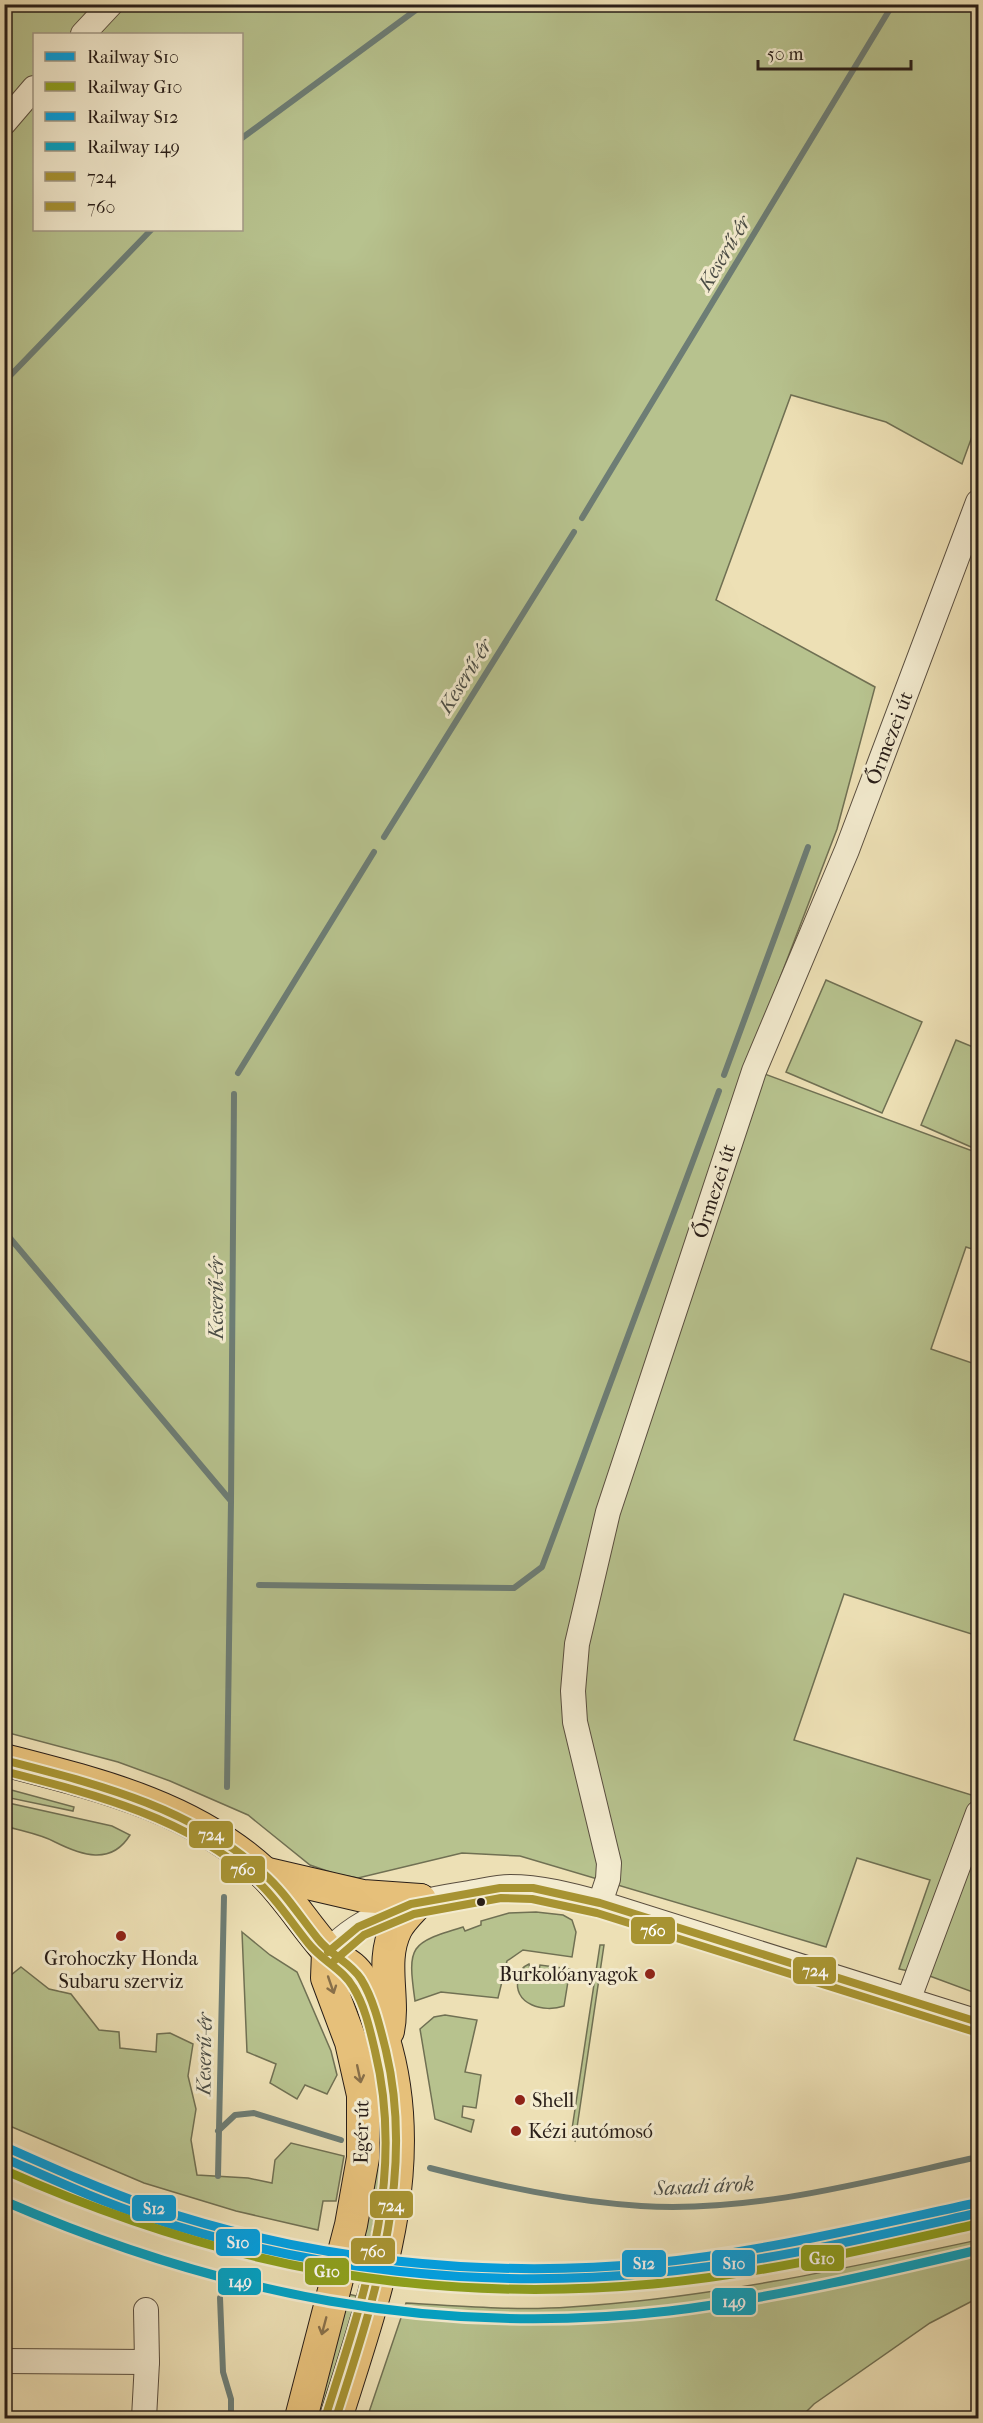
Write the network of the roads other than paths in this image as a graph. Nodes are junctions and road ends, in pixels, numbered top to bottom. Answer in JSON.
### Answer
{"nodes":[{"id":1,"x":111,"y":4,"type":"edge"},
{"id":2,"x":84,"y":33,"type":"edge"},
{"id":3,"x":33,"y":89,"type":"edge"},
{"id":4,"x":4,"y":123,"type":"edge"},
{"id":5,"x":978,"y":502,"type":"edge"},
{"id":6,"x":4,"y":1761,"type":"edge"},
{"id":7,"x":978,"y":1813,"type":"edge"},
{"id":8,"x":263,"y":1873,"type":"junction"},
{"id":9,"x":420,"y":1900,"type":"junction"},
{"id":10,"x":600,"y":1903,"type":"junction"},
{"id":11,"x":328,"y":1952,"type":"junction"},
{"id":12,"x":909,"y":1998,"type":"junction"},
{"id":13,"x":978,"y":2022,"type":"edge"},
{"id":14,"x":386,"y":2044,"type":"junction"},
{"id":15,"x":146,"y":2310,"type":"dead end"},
{"id":16,"x":4,"y":2361,"type":"edge"},
{"id":17,"x":147,"y":2362,"type":"junction"},
{"id":18,"x":144,"y":2418,"type":"edge"},
{"id":19,"x":300,"y":2418,"type":"edge"},
{"id":20,"x":336,"y":2418,"type":"edge"}],
"edges":[{"from":1,"to":2,"type":"street"},
{"from":3,"to":4,"type":"street"},
{"from":5,"to":10,"type":"street","name":"Őrmezei út"},
{"from":6,"to":8,"type":"main road","name":"Egér út"},
{"from":7,"to":12,"type":"street"},
{"from":8,"to":9,"type":"main road"},
{"from":8,"to":11,"type":"main road","name":"Egér út"},
{"from":9,"to":10,"type":"street"},
{"from":9,"to":11,"type":"street"},
{"from":9,"to":14,"type":"main road"},
{"from":10,"to":12,"type":"street"},
{"from":11,"to":14,"type":"main road","name":"Egér út"},
{"from":11,"to":19,"type":"main road","name":"Egér út","one_way":true},
{"from":12,"to":13,"type":"street"},
{"from":14,"to":20,"type":"main road","name":"Egér út"},
{"from":15,"to":17,"type":"street"},
{"from":16,"to":17,"type":"street"},
{"from":17,"to":18,"type":"street"}]}
